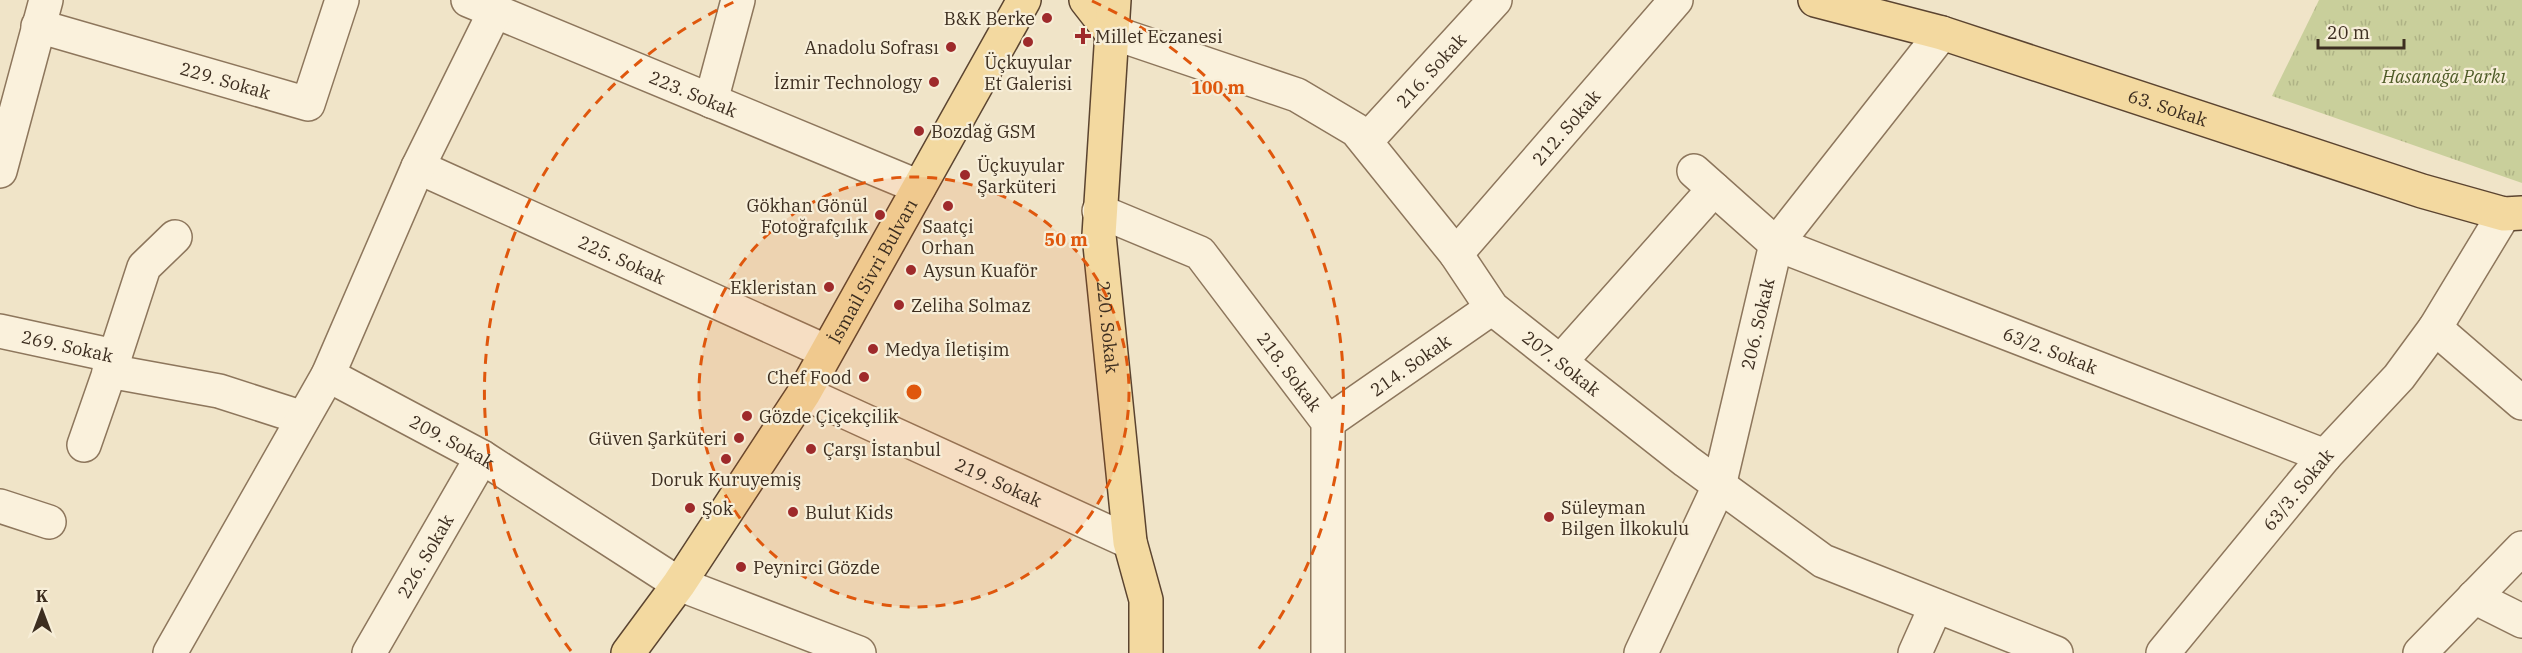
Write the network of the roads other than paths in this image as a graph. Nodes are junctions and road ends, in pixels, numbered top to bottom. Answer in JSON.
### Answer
{"nodes":[{"id":1,"x":342,"y":0,"type":"edge"},
{"id":2,"x":738,"y":0,"type":"edge"},
{"id":3,"x":1024,"y":0,"type":"edge"},
{"id":4,"x":1086,"y":0,"type":"edge"},
{"id":5,"x":1114,"y":0,"type":"edge"},
{"id":6,"x":1495,"y":0,"type":"edge"},
{"id":7,"x":1676,"y":0,"type":"edge"},
{"id":8,"x":1815,"y":0,"type":"edge"},
{"id":9,"x":482,"y":5,"type":"edge"},
{"id":10,"x":42,"y":13,"type":"edge"},
{"id":11,"x":1111,"y":32,"type":"junction"},
{"id":12,"x":1942,"y":33,"type":"junction"},
{"id":13,"x":711,"y":101,"type":"junction"},
{"id":14,"x":1366,"y":141,"type":"junction"},
{"id":15,"x":418,"y":167,"type":"junction"},
{"id":16,"x":0,"y":171,"type":"edge"},
{"id":17,"x":919,"y":187,"type":"junction"},
{"id":18,"x":1100,"y":211,"type":"junction"},
{"id":19,"x":2516,"y":218,"type":"edge"},
{"id":20,"x":175,"y":237,"type":"dead end"},
{"id":21,"x":1776,"y":244,"type":"junction"},
{"id":22,"x":1456,"y":254,"type":"junction"},
{"id":23,"x":1492,"y":308,"type":"junction"},
{"id":24,"x":2435,"y":328,"type":"junction"},
{"id":25,"x":0,"y":331,"type":"edge"},
{"id":26,"x":825,"y":351,"type":"junction"},
{"id":27,"x":1561,"y":361,"type":"junction"},
{"id":28,"x":112,"y":363,"type":"junction"},
{"id":29,"x":328,"y":375,"type":"junction"},
{"id":30,"x":804,"y":393,"type":"junction"},
{"id":31,"x":2522,"y":404,"type":"edge"},
{"id":32,"x":303,"y":418,"type":"junction"},
{"id":33,"x":1328,"y":422,"type":"junction"},
{"id":34,"x":84,"y":445,"type":"dead end"},
{"id":35,"x":2325,"y":456,"type":"junction"},
{"id":36,"x":482,"y":457,"type":"junction"},
{"id":37,"x":1719,"y":486,"type":"junction"},
{"id":38,"x":0,"y":506,"type":"edge"},
{"id":39,"x":49,"y":522,"type":"dead end"},
{"id":40,"x":1130,"y":542,"type":"junction"},
{"id":41,"x":2522,"y":548,"type":"edge"},
{"id":42,"x":679,"y":585,"type":"junction"},
{"id":43,"x":2474,"y":597,"type":"junction"},
{"id":44,"x":1936,"y":606,"type":"junction"},
{"id":45,"x":2522,"y":621,"type":"edge"},
{"id":46,"x":179,"y":650,"type":"edge"},
{"id":47,"x":369,"y":653,"type":"edge"},
{"id":48,"x":628,"y":653,"type":"edge"},
{"id":49,"x":858,"y":653,"type":"edge"},
{"id":50,"x":1146,"y":653,"type":"edge"},
{"id":51,"x":1328,"y":653,"type":"edge"},
{"id":52,"x":1641,"y":653,"type":"edge"},
{"id":53,"x":1916,"y":653,"type":"edge"},
{"id":54,"x":2056,"y":653,"type":"edge"},
{"id":55,"x":2163,"y":653,"type":"edge"},
{"id":56,"x":2420,"y":653,"type":"edge"}],
"edges":[{"from":1,"to":10,"type":"street","name":"229. Sokak"},
{"from":2,"to":13,"type":"street"},
{"from":3,"to":17,"type":"main road","name":"İsmail Sivri Bulvarı"},
{"from":4,"to":11,"type":"main road"},
{"from":5,"to":11,"type":"main road","name":"220. Sokak"},
{"from":6,"to":14,"type":"street","name":"216. Sokak"},
{"from":7,"to":22,"type":"street","name":"212. Sokak"},
{"from":8,"to":12,"type":"main road","name":"63. Sokak"},
{"from":9,"to":13,"type":"street","name":"223. Sokak"},
{"from":9,"to":15,"type":"street"},
{"from":10,"to":16,"type":"street"},
{"from":11,"to":14,"type":"street","name":"207. Sokak"},
{"from":11,"to":18,"type":"main road","name":"220. Sokak"},
{"from":12,"to":19,"type":"main road","name":"63. Sokak"},
{"from":12,"to":21,"type":"street","name":"206. Sokak"},
{"from":13,"to":17,"type":"street","name":"223. Sokak"},
{"from":14,"to":22,"type":"street","name":"207. Sokak"},
{"from":15,"to":26,"type":"street","name":"225. Sokak"},
{"from":15,"to":29,"type":"street"},
{"from":17,"to":26,"type":"main road","name":"İsmail Sivri Bulvarı"},
{"from":18,"to":33,"type":"street","name":"218. Sokak"},
{"from":18,"to":40,"type":"main road","name":"220. Sokak"},
{"from":19,"to":24,"type":"street","name":"63/3. Sokak"},
{"from":20,"to":28,"type":"street"},
{"from":21,"to":27,"type":"street"},
{"from":21,"to":35,"type":"street","name":"63/2. Sokak"},
{"from":21,"to":37,"type":"street","name":"206. Sokak"},
{"from":22,"to":23,"type":"street","name":"207. Sokak"},
{"from":23,"to":27,"type":"street","name":"207. Sokak"},
{"from":23,"to":33,"type":"street","name":"214. Sokak"},
{"from":24,"to":31,"type":"street"},
{"from":24,"to":35,"type":"street","name":"63/3. Sokak"},
{"from":25,"to":28,"type":"street","name":"269. Sokak"},
{"from":26,"to":30,"type":"main road","name":"İsmail Sivri Bulvarı"},
{"from":27,"to":37,"type":"street","name":"207. Sokak"},
{"from":28,"to":32,"type":"street"},
{"from":28,"to":34,"type":"street","name":"269. Sokak"},
{"from":29,"to":32,"type":"street"},
{"from":29,"to":36,"type":"street","name":"209. Sokak"},
{"from":30,"to":40,"type":"street","name":"219. Sokak"},
{"from":30,"to":42,"type":"main road","name":"İsmail Sivri Bulvarı"},
{"from":32,"to":46,"type":"street"},
{"from":33,"to":51,"type":"street","name":"218. Sokak"},
{"from":35,"to":55,"type":"street","name":"63/3. Sokak"},
{"from":36,"to":42,"type":"street","name":"209. Sokak"},
{"from":36,"to":47,"type":"street","name":"226. Sokak"},
{"from":37,"to":44,"type":"street","name":"207. Sokak"},
{"from":37,"to":52,"type":"street","name":"206. Sokak"},
{"from":38,"to":39,"type":"street"},
{"from":40,"to":50,"type":"main road","name":"220. Sokak"},
{"from":41,"to":43,"type":"street"},
{"from":42,"to":48,"type":"main road","name":"İsmail Sivri Bulvarı"},
{"from":42,"to":49,"type":"street","name":"209. Sokak"},
{"from":43,"to":45,"type":"street"},
{"from":43,"to":56,"type":"street"},
{"from":44,"to":53,"type":"street"},
{"from":44,"to":54,"type":"street","name":"207. Sokak"}]}
